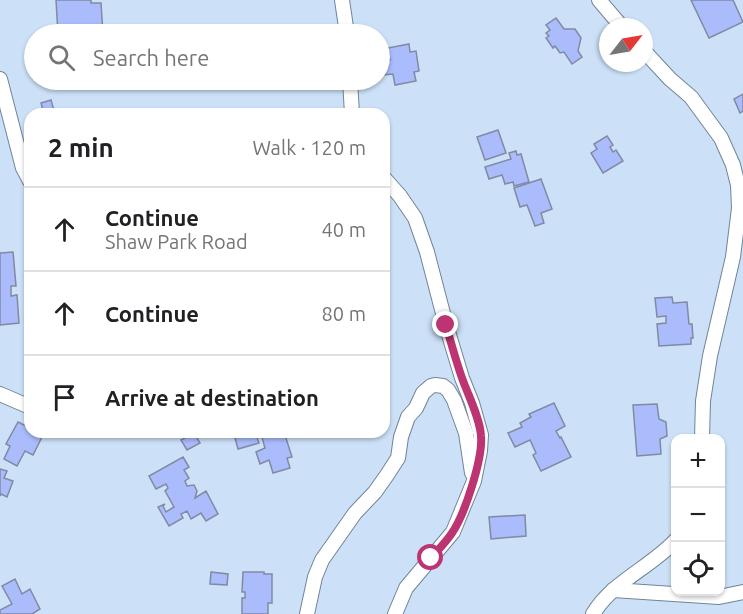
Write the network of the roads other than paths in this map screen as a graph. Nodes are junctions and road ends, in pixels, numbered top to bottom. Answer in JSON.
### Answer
{"nodes":[{"id":1,"x":342,"y":0,"type":"edge"},
{"id":2,"x":599,"y":0,"type":"edge"},
{"id":3,"x":614,"y":18,"type":"edge"},
{"id":4,"x":346,"y":24,"type":"edge"},
{"id":5,"x":653,"y":61,"type":"edge"},
{"id":6,"x":0,"y":79,"type":"edge"},
{"id":7,"x":351,"y":90,"type":"edge"},
{"id":8,"x":352,"y":108,"type":"edge"},
{"id":9,"x":24,"y":170,"type":"edge"},
{"id":10,"x":390,"y":185,"type":"edge"},
{"id":11,"x":0,"y":394,"type":"edge"},
{"id":12,"x":24,"y":404,"type":"edge"},
{"id":13,"x":702,"y":434,"type":"edge"},
{"id":14,"x":474,"y":481,"type":"junction"},
{"id":15,"x":673,"y":542,"type":"edge"},
{"id":16,"x":613,"y":590,"type":"junction"},
{"id":17,"x":743,"y":592,"type":"edge"},
{"id":18,"x":307,"y":614,"type":"edge"},
{"id":19,"x":395,"y":614,"type":"edge"},
{"id":20,"x":593,"y":614,"type":"edge"}],
"edges":[{"from":1,"to":4,"type":"street"},
{"from":2,"to":3,"type":"street"},
{"from":5,"to":13,"type":"street"},
{"from":6,"to":9,"type":"street"},
{"from":7,"to":8,"type":"street"},
{"from":10,"to":14,"type":"street"},
{"from":11,"to":12,"type":"street"},
{"from":14,"to":18,"type":"street"},
{"from":14,"to":19,"type":"street"},
{"from":15,"to":16,"type":"street"},
{"from":16,"to":17,"type":"street"},
{"from":16,"to":20,"type":"street"}]}
